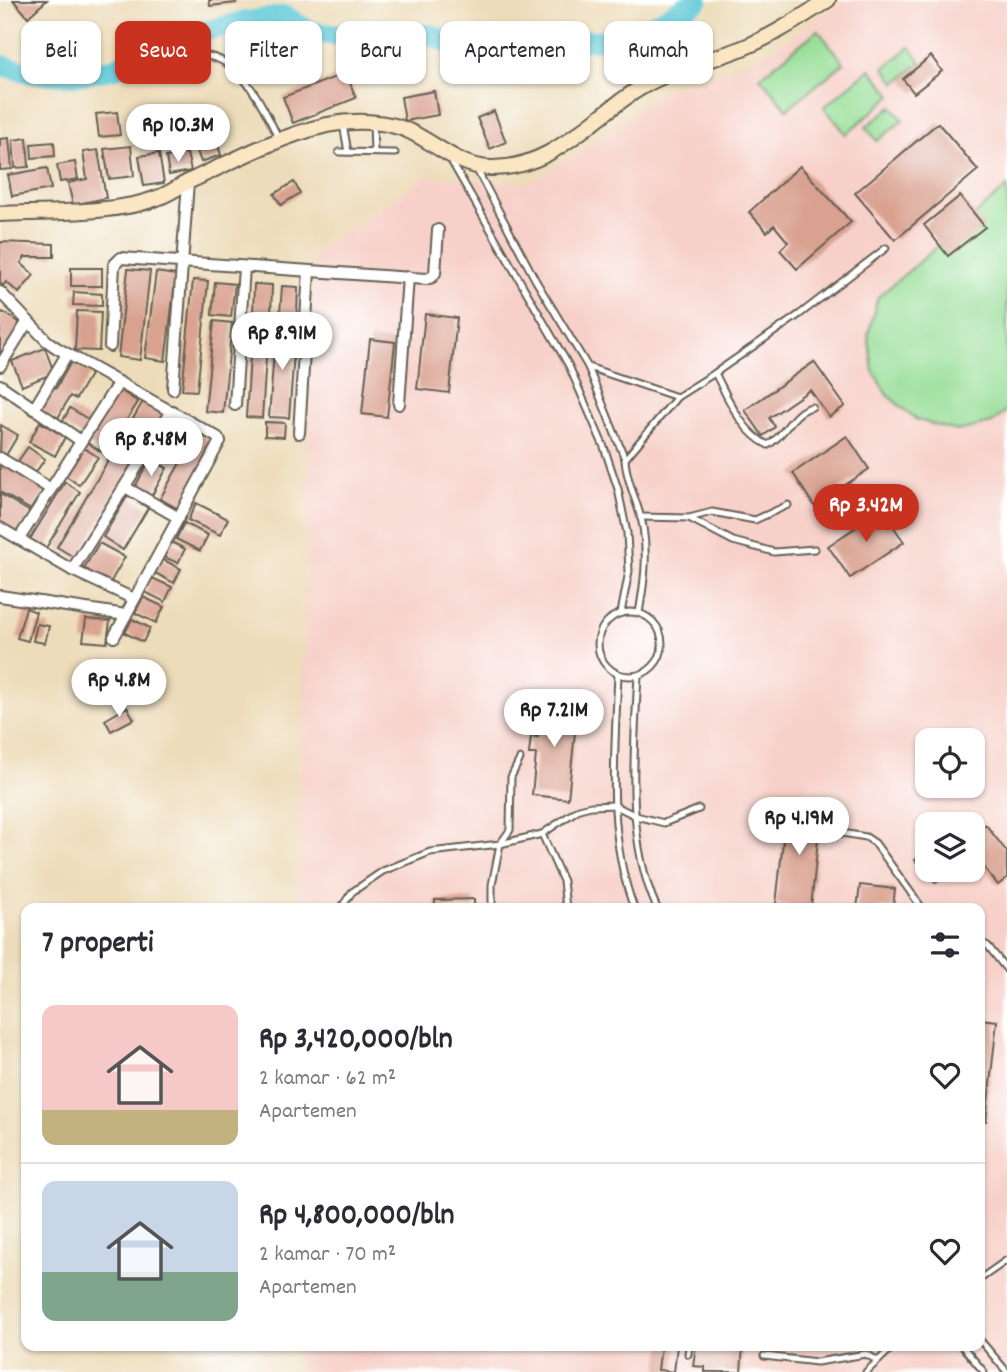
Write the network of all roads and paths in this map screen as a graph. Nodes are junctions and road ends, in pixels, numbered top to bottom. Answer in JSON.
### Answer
{"nodes":[{"id":1,"x":828,"y":0,"type":"edge"},
{"id":2,"x":211,"y":57,"type":"edge"},
{"id":3,"x":373,"y":123,"type":"junction"},
{"id":4,"x":343,"y":124,"type":"junction"},
{"id":5,"x":280,"y":141,"type":"junction"},
{"id":6,"x":339,"y":152,"type":"dead end"},
{"id":7,"x":348,"y":152,"type":"junction"},
{"id":8,"x":374,"y":152,"type":"junction"},
{"id":9,"x":395,"y":153,"type":"dead end"},
{"id":10,"x":448,"y":155,"type":"junction"},
{"id":11,"x":475,"y":167,"type":"junction"},
{"id":12,"x":188,"y":182,"type":"junction"},
{"id":13,"x":0,"y":214,"type":"edge"},
{"id":14,"x":439,"y":230,"type":"dead end"},
{"id":15,"x":886,"y":248,"type":"dead end"},
{"id":16,"x":183,"y":264,"type":"junction"},
{"id":17,"x":244,"y":267,"type":"junction"},
{"id":18,"x":309,"y":271,"type":"junction"},
{"id":19,"x":408,"y":277,"type":"junction"},
{"id":20,"x":0,"y":292,"type":"edge"},
{"id":21,"x":28,"y":321,"type":"junction"},
{"id":22,"x":110,"y":346,"type":"dead end"},
{"id":23,"x":67,"y":354,"type":"junction"},
{"id":24,"x":0,"y":366,"type":"edge"},
{"id":25,"x":587,"y":367,"type":"junction"},
{"id":26,"x":715,"y":373,"type":"junction"},
{"id":27,"x":119,"y":382,"type":"junction"},
{"id":28,"x":0,"y":385,"type":"edge"},
{"id":29,"x":173,"y":389,"type":"dead end"},
{"id":30,"x":677,"y":397,"type":"junction"},
{"id":31,"x":399,"y":404,"type":"dead end"},
{"id":32,"x":235,"y":405,"type":"dead end"},
{"id":33,"x":812,"y":407,"type":"dead end"},
{"id":34,"x":34,"y":409,"type":"junction"},
{"id":35,"x":172,"y":411,"type":"junction"},
{"id":36,"x":299,"y":433,"type":"dead end"},
{"id":37,"x":81,"y":441,"type":"junction"},
{"id":38,"x":0,"y":458,"type":"edge"},
{"id":39,"x":625,"y":459,"type":"junction"},
{"id":40,"x":125,"y":487,"type":"junction"},
{"id":41,"x":51,"y":489,"type":"junction"},
{"id":42,"x":788,"y":505,"type":"dead end"},
{"id":43,"x":640,"y":517,"type":"junction"},
{"id":44,"x":689,"y":517,"type":"junction"},
{"id":45,"x":179,"y":518,"type":"junction"},
{"id":46,"x":0,"y":528,"type":"edge"},
{"id":47,"x":19,"y":539,"type":"junction"},
{"id":48,"x":815,"y":550,"type":"dead end"},
{"id":49,"x":72,"y":570,"type":"junction"},
{"id":50,"x":0,"y":596,"type":"edge"},
{"id":51,"x":134,"y":599,"type":"junction"},
{"id":52,"x":621,"y":613,"type":"junction"},
{"id":53,"x":639,"y":613,"type":"junction"},
{"id":54,"x":126,"y":615,"type":"junction"},
{"id":55,"x":114,"y":637,"type":"dead end"},
{"id":56,"x":618,"y":674,"type":"junction"},
{"id":57,"x":638,"y":676,"type":"junction"},
{"id":58,"x":520,"y":759,"type":"dead end"},
{"id":59,"x":614,"y":805,"type":"junction"},
{"id":60,"x":699,"y":809,"type":"dead end"},
{"id":61,"x":636,"y":816,"type":"junction"},
{"id":62,"x":836,"y":832,"type":"dead end"},
{"id":63,"x":542,"y":834,"type":"junction"},
{"id":64,"x":500,"y":844,"type":"junction"},
{"id":65,"x":344,"y":903,"type":"edge"},
{"id":66,"x":492,"y":903,"type":"edge"},
{"id":67,"x":565,"y":903,"type":"edge"},
{"id":68,"x":632,"y":903,"type":"edge"},
{"id":69,"x":654,"y":903,"type":"edge"},
{"id":70,"x":918,"y":903,"type":"edge"},
{"id":71,"x":985,"y":944,"type":"edge"},
{"id":72,"x":1007,"y":970,"type":"edge"},
{"id":73,"x":1007,"y":1260,"type":"edge"},
{"id":74,"x":1000,"y":1264,"type":"junction"},
{"id":75,"x":1007,"y":1269,"type":"edge"},
{"id":76,"x":985,"y":1275,"type":"edge"},
{"id":77,"x":985,"y":1346,"type":"edge"},
{"id":78,"x":689,"y":1351,"type":"edge"},
{"id":79,"x":889,"y":1351,"type":"edge"},
{"id":80,"x":966,"y":1351,"type":"edge"},
{"id":81,"x":688,"y":1354,"type":"dead end"},
{"id":82,"x":764,"y":1356,"type":"dead end"},
{"id":83,"x":878,"y":1361,"type":"junction"},
{"id":84,"x":866,"y":1372,"type":"edge"},
{"id":85,"x":984,"y":1372,"type":"edge"},
{"id":86,"x":1007,"y":1372,"type":"edge"}],
"edges":[{"from":1,"to":11,"type":"street"},
{"from":2,"to":5,"type":"lane"},
{"from":3,"to":4,"type":"street"},
{"from":3,"to":8,"type":"lane"},
{"from":3,"to":10,"type":"street"},
{"from":4,"to":5,"type":"street"},
{"from":4,"to":7,"type":"lane"},
{"from":5,"to":12,"type":"street"},
{"from":6,"to":7,"type":"lane"},
{"from":7,"to":8,"type":"lane"},
{"from":8,"to":9,"type":"lane"},
{"from":10,"to":11,"type":"street"},
{"from":10,"to":52,"type":"lane"},
{"from":11,"to":25,"type":"lane"},
{"from":12,"to":13,"type":"street"},
{"from":12,"to":16,"type":"street"},
{"from":14,"to":19,"type":"street"},
{"from":15,"to":26,"type":"lane"},
{"from":16,"to":17,"type":"street"},
{"from":16,"to":22,"type":"street"},
{"from":16,"to":29,"type":"street"},
{"from":17,"to":18,"type":"street"},
{"from":17,"to":32,"type":"street"},
{"from":18,"to":19,"type":"street"},
{"from":18,"to":36,"type":"street"},
{"from":19,"to":31,"type":"street"},
{"from":20,"to":21,"type":"street"},
{"from":21,"to":23,"type":"street"},
{"from":21,"to":24,"type":"street"},
{"from":23,"to":27,"type":"street"},
{"from":23,"to":34,"type":"street"},
{"from":25,"to":30,"type":"lane"},
{"from":25,"to":39,"type":"lane"},
{"from":26,"to":30,"type":"lane"},
{"from":26,"to":33,"type":"lane"},
{"from":27,"to":35,"type":"street"},
{"from":27,"to":37,"type":"street"},
{"from":28,"to":34,"type":"street"},
{"from":30,"to":39,"type":"lane"},
{"from":34,"to":37,"type":"street"},
{"from":35,"to":40,"type":"street"},
{"from":35,"to":45,"type":"street"},
{"from":37,"to":41,"type":"street"},
{"from":38,"to":41,"type":"street"},
{"from":39,"to":43,"type":"lane"},
{"from":40,"to":45,"type":"street"},
{"from":40,"to":49,"type":"street"},
{"from":41,"to":47,"type":"street"},
{"from":42,"to":44,"type":"lane"},
{"from":43,"to":44,"type":"lane"},
{"from":43,"to":53,"type":"lane"},
{"from":44,"to":48,"type":"lane"},
{"from":45,"to":51,"type":"street"},
{"from":46,"to":47,"type":"street"},
{"from":47,"to":49,"type":"street"},
{"from":49,"to":51,"type":"street"},
{"from":50,"to":54,"type":"street"},
{"from":51,"to":54,"type":"street"},
{"from":52,"to":53,"type":"lane"},
{"from":52,"to":56,"type":"lane"},
{"from":53,"to":57,"type":"lane"},
{"from":54,"to":55,"type":"street"},
{"from":56,"to":57,"type":"lane"},
{"from":56,"to":59,"type":"lane"},
{"from":57,"to":61,"type":"lane"},
{"from":58,"to":64,"type":"lane"},
{"from":59,"to":61,"type":"lane"},
{"from":59,"to":63,"type":"lane"},
{"from":59,"to":68,"type":"lane"},
{"from":60,"to":61,"type":"lane"},
{"from":61,"to":69,"type":"lane"},
{"from":62,"to":70,"type":"lane"},
{"from":63,"to":64,"type":"lane"},
{"from":63,"to":67,"type":"lane"},
{"from":64,"to":65,"type":"lane"},
{"from":64,"to":66,"type":"lane"},
{"from":71,"to":72,"type":"lane"},
{"from":73,"to":74,"type":"lane"},
{"from":74,"to":75,"type":"lane"},
{"from":74,"to":76,"type":"lane"},
{"from":77,"to":86,"type":"lane"},
{"from":78,"to":81,"type":"lane"},
{"from":79,"to":83,"type":"lane"},
{"from":80,"to":85,"type":"lane"},
{"from":82,"to":83,"type":"lane"},
{"from":83,"to":84,"type":"lane"}]}
